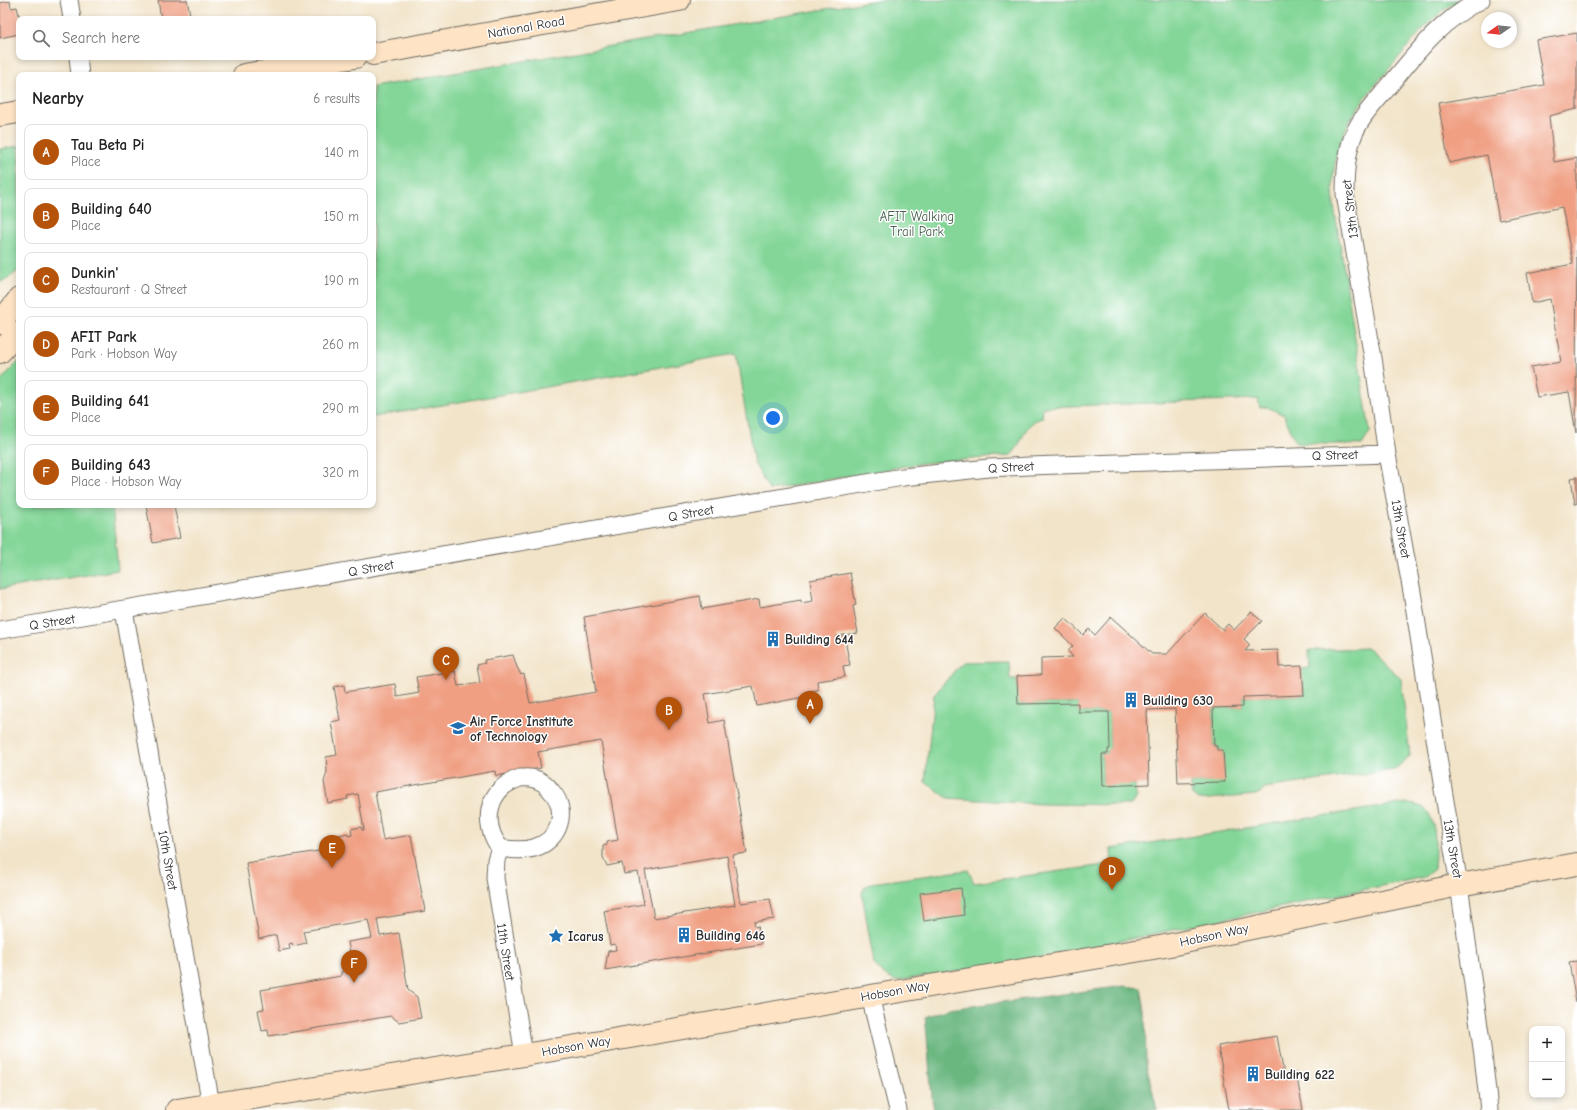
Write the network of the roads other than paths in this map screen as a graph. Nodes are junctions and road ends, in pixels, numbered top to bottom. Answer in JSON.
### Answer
{"nodes":[{"id":1,"x":69,"y":0,"type":"edge"},
{"id":2,"x":679,"y":0,"type":"edge"},
{"id":3,"x":1481,"y":0,"type":"edge"},
{"id":4,"x":72,"y":16,"type":"edge"},
{"id":5,"x":376,"y":53,"type":"edge"},
{"id":6,"x":78,"y":60,"type":"edge"},
{"id":7,"x":336,"y":60,"type":"edge"},
{"id":8,"x":80,"y":72,"type":"edge"},
{"id":9,"x":262,"y":72,"type":"edge"},
{"id":10,"x":16,"y":112,"type":"edge"},
{"id":11,"x":0,"y":115,"type":"edge"},
{"id":12,"x":16,"y":292,"type":"edge"},
{"id":13,"x":16,"y":293,"type":"edge"},
{"id":14,"x":0,"y":297,"type":"edge"},
{"id":15,"x":16,"y":298,"type":"edge"},
{"id":16,"x":0,"y":303,"type":"edge"},
{"id":17,"x":16,"y":303,"type":"edge"},
{"id":18,"x":0,"y":312,"type":"edge"},
{"id":19,"x":0,"y":323,"type":"edge"},
{"id":20,"x":16,"y":335,"type":"edge"},
{"id":21,"x":0,"y":352,"type":"edge"},
{"id":22,"x":1387,"y":454,"type":"junction"},
{"id":23,"x":124,"y":610,"type":"junction"},
{"id":24,"x":0,"y":630,"type":"edge"},
{"id":25,"x":500,"y":848,"type":"junction"},
{"id":26,"x":1577,"y":864,"type":"edge"},
{"id":27,"x":1459,"y":885,"type":"junction"},
{"id":28,"x":870,"y":996,"type":"junction"},
{"id":29,"x":524,"y":1055,"type":"junction"},
{"id":30,"x":212,"y":1107,"type":"edge"},
{"id":31,"x":177,"y":1110,"type":"edge"},
{"id":32,"x":898,"y":1110,"type":"edge"},
{"id":33,"x":1488,"y":1110,"type":"edge"}],
"edges":[{"from":1,"to":4,"type":"street"},
{"from":2,"to":5,"type":"street","name":"National Road"},
{"from":3,"to":22,"type":"street","name":"13th Street"},
{"from":6,"to":8,"type":"street"},
{"from":7,"to":9,"type":"street"},
{"from":10,"to":11,"type":"street"},
{"from":12,"to":14,"type":"street"},
{"from":13,"to":16,"type":"street"},
{"from":15,"to":18,"type":"street"},
{"from":17,"to":19,"type":"street"},
{"from":20,"to":21,"type":"street"},
{"from":22,"to":23,"type":"street","name":"Q Street"},
{"from":22,"to":27,"type":"street","name":"13th Street"},
{"from":23,"to":24,"type":"street","name":"Q Street"},
{"from":23,"to":30,"type":"street","name":"10th Street"},
{"from":25,"to":25,"type":"street"},
{"from":25,"to":29,"type":"street","name":"11th Street"},
{"from":26,"to":27,"type":"street","name":"Hobson Way"},
{"from":27,"to":28,"type":"street","name":"Hobson Way"},
{"from":27,"to":33,"type":"street","name":"13th Street"},
{"from":28,"to":29,"type":"street","name":"Hobson Way"},
{"from":28,"to":32,"type":"street"},
{"from":29,"to":30,"type":"street","name":"Hobson Way"},
{"from":30,"to":31,"type":"street","name":"Hobson Way"}]}
